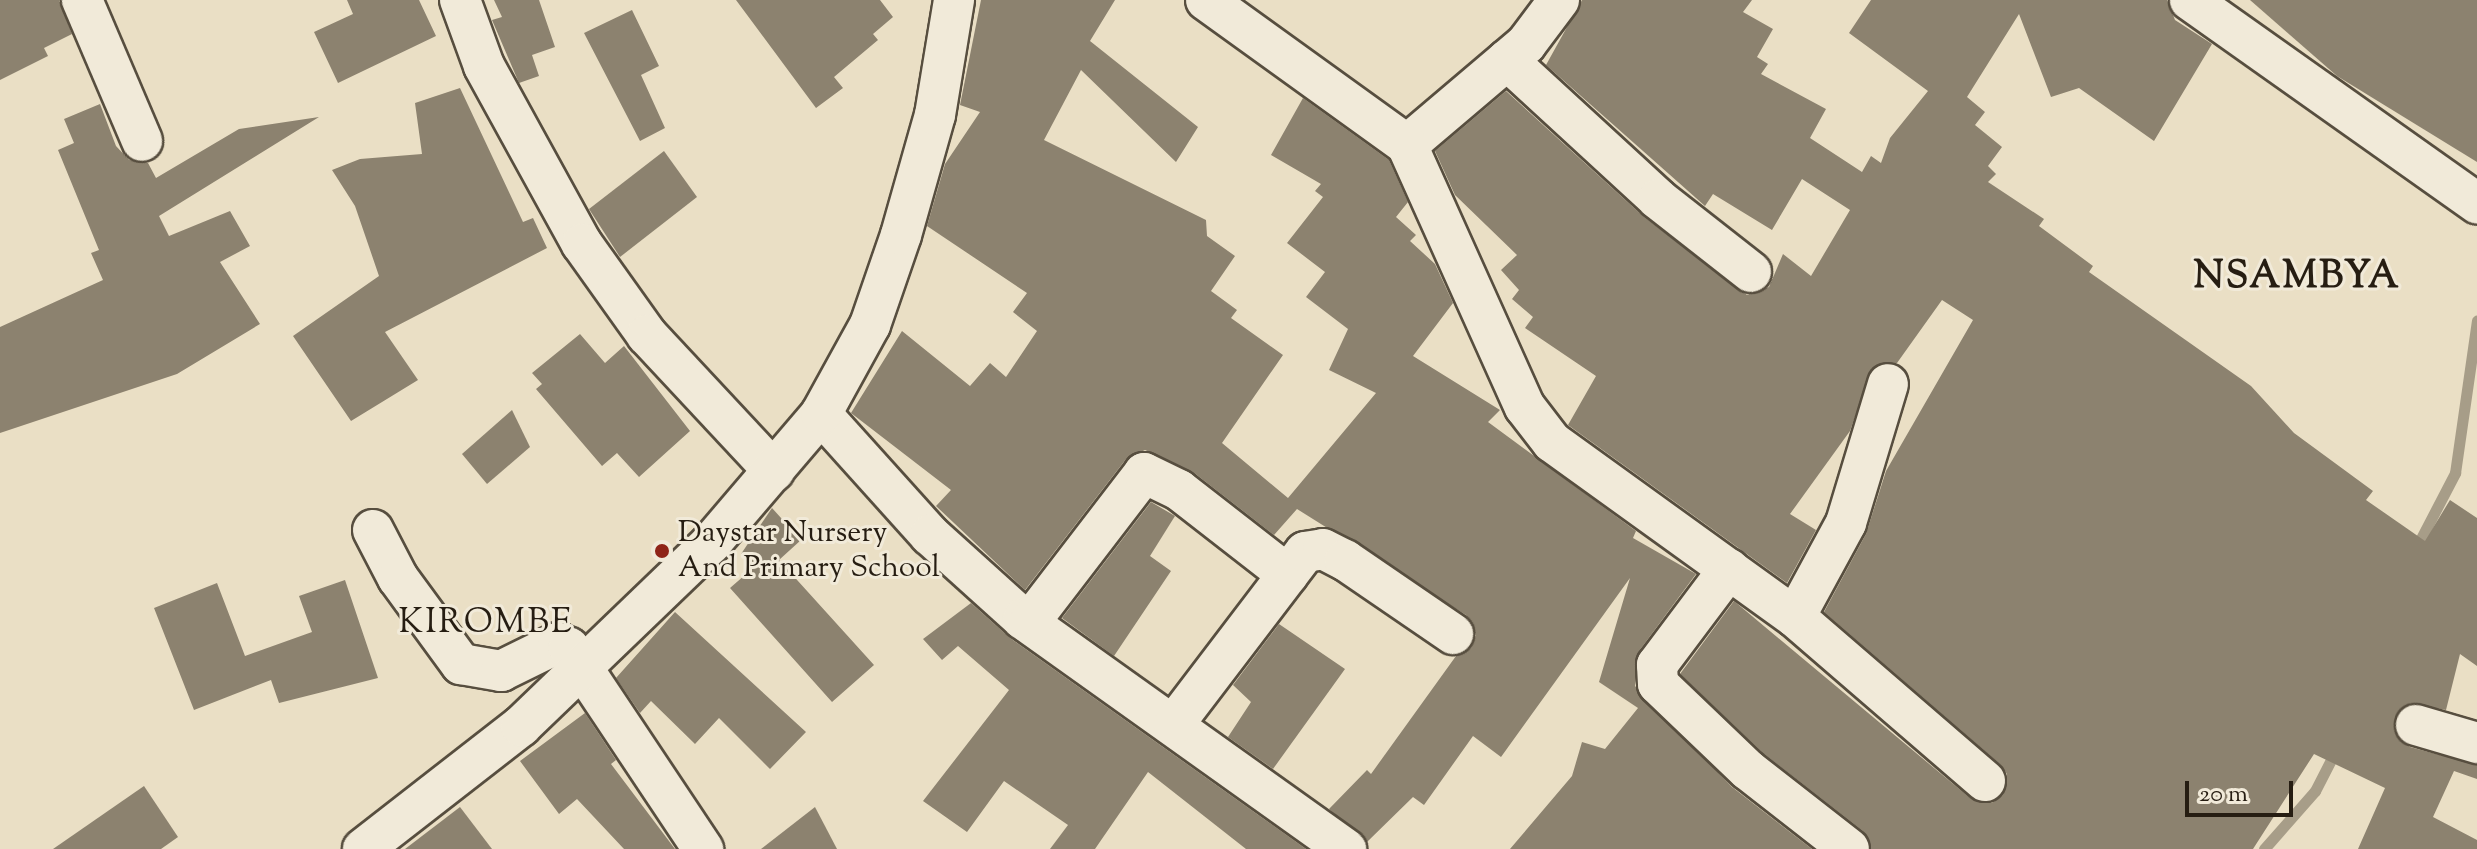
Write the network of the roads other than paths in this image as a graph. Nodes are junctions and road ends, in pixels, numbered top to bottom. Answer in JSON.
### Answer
{"nodes":[{"id":1,"x":82,"y":0,"type":"edge"},
{"id":2,"x":460,"y":0,"type":"edge"},
{"id":3,"x":954,"y":0,"type":"edge"},
{"id":4,"x":1206,"y":0,"type":"edge"},
{"id":5,"x":1559,"y":0,"type":"edge"},
{"id":6,"x":2190,"y":0,"type":"edge"},
{"id":7,"x":1507,"y":60,"type":"junction"},
{"id":8,"x":142,"y":141,"type":"dead end"},
{"id":9,"x":1407,"y":145,"type":"junction"},
{"id":10,"x":2477,"y":203,"type":"edge"},
{"id":11,"x":1751,"y":272,"type":"dead end"},
{"id":12,"x":1888,"y":384,"type":"dead end"},
{"id":13,"x":821,"y":414,"type":"junction"},
{"id":14,"x":774,"y":471,"type":"junction"},
{"id":15,"x":373,"y":530,"type":"dead end"},
{"id":16,"x":1729,"y":569,"type":"junction"},
{"id":17,"x":1288,"y":575,"type":"junction"},
{"id":18,"x":1795,"y":617,"type":"junction"},
{"id":19,"x":1029,"y":623,"type":"junction"},
{"id":20,"x":1453,"y":634,"type":"dead end"},
{"id":21,"x":579,"y":669,"type":"junction"},
{"id":22,"x":1174,"y":724,"type":"junction"},
{"id":23,"x":2416,"y":725,"type":"dead end"},
{"id":24,"x":2477,"y":743,"type":"edge"},
{"id":25,"x":1985,"y":781,"type":"dead end"},
{"id":26,"x":363,"y":849,"type":"edge"},
{"id":27,"x":703,"y":849,"type":"edge"},
{"id":28,"x":1346,"y":849,"type":"edge"},
{"id":29,"x":1849,"y":849,"type":"edge"}],
"edges":[{"from":1,"to":8,"type":"street"},
{"from":2,"to":14,"type":"street"},
{"from":3,"to":13,"type":"street"},
{"from":4,"to":9,"type":"street"},
{"from":5,"to":7,"type":"street"},
{"from":6,"to":10,"type":"street"},
{"from":7,"to":9,"type":"street"},
{"from":7,"to":11,"type":"street"},
{"from":9,"to":16,"type":"street"},
{"from":12,"to":18,"type":"street"},
{"from":13,"to":14,"type":"street"},
{"from":13,"to":19,"type":"street"},
{"from":14,"to":21,"type":"street"},
{"from":15,"to":21,"type":"street"},
{"from":16,"to":18,"type":"street"},
{"from":16,"to":29,"type":"street"},
{"from":17,"to":19,"type":"street"},
{"from":17,"to":20,"type":"street"},
{"from":17,"to":22,"type":"street"},
{"from":18,"to":25,"type":"street"},
{"from":19,"to":22,"type":"street"},
{"from":21,"to":26,"type":"street"},
{"from":21,"to":27,"type":"street"},
{"from":22,"to":28,"type":"street"},
{"from":23,"to":24,"type":"street"}]}
